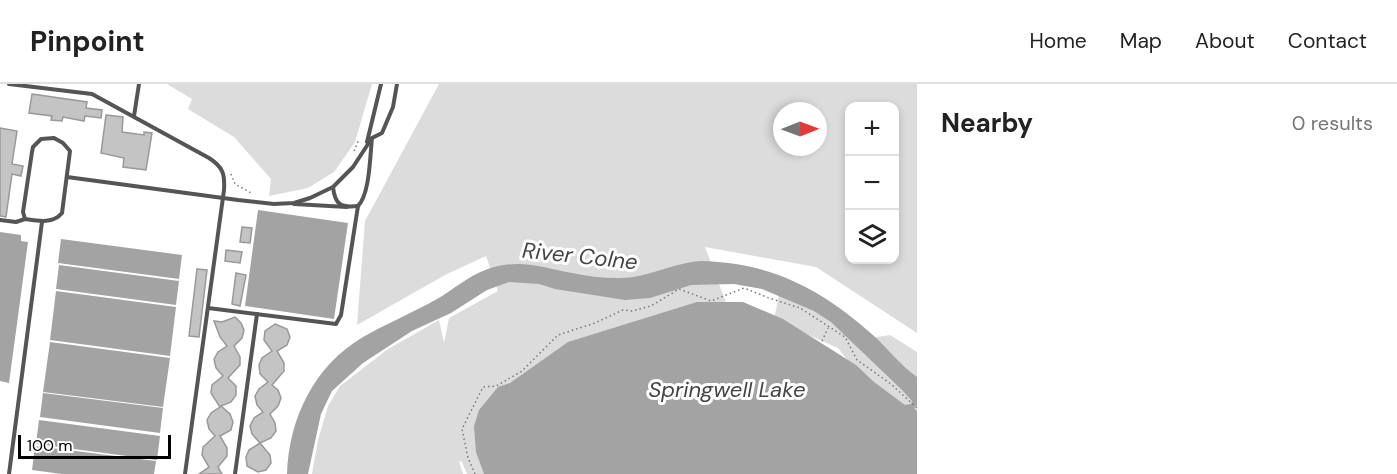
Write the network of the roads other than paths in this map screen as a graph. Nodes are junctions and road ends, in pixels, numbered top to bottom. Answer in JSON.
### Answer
{"nodes":[{"id":1,"x":9,"y":84,"type":"edge"},
{"id":2,"x":139,"y":84,"type":"edge"},
{"id":3,"x":381,"y":84,"type":"edge"},
{"id":4,"x":397,"y":84,"type":"edge"},
{"id":5,"x":134,"y":116,"type":"junction"},
{"id":6,"x":372,"y":138,"type":"junction"},
{"id":7,"x":366,"y":145,"type":"junction"},
{"id":8,"x":67,"y":177,"type":"junction"},
{"id":9,"x":333,"y":187,"type":"junction"},
{"id":10,"x":223,"y":198,"type":"junction"},
{"id":11,"x":285,"y":204,"type":"junction"},
{"id":12,"x":358,"y":206,"type":"junction"},
{"id":13,"x":347,"y":207,"type":"junction"},
{"id":14,"x":25,"y":219,"type":"junction"},
{"id":15,"x":0,"y":220,"type":"edge"},
{"id":16,"x":42,"y":222,"type":"junction"},
{"id":17,"x":208,"y":308,"type":"junction"},
{"id":18,"x":256,"y":314,"type":"junction"},
{"id":19,"x":9,"y":474,"type":"edge"},
{"id":20,"x":185,"y":474,"type":"edge"},
{"id":21,"x":235,"y":474,"type":"edge"}],
"edges":[{"from":1,"to":5,"type":"lane"},
{"from":2,"to":5,"type":"lane"},
{"from":3,"to":7,"type":"lane"},
{"from":4,"to":6,"type":"lane"},
{"from":5,"to":10,"type":"lane"},
{"from":6,"to":7,"type":"lane"},
{"from":6,"to":12,"type":"lane"},
{"from":7,"to":9,"type":"lane"},
{"from":8,"to":10,"type":"lane"},
{"from":8,"to":14,"type":"lane"},
{"from":8,"to":16,"type":"lane"},
{"from":9,"to":11,"type":"lane"},
{"from":9,"to":13,"type":"lane"},
{"from":10,"to":11,"type":"lane"},
{"from":10,"to":17,"type":"lane"},
{"from":11,"to":13,"type":"lane"},
{"from":12,"to":13,"type":"lane"},
{"from":12,"to":18,"type":"lane"},
{"from":14,"to":15,"type":"lane"},
{"from":14,"to":16,"type":"lane"},
{"from":16,"to":19,"type":"lane"},
{"from":17,"to":18,"type":"lane"},
{"from":17,"to":20,"type":"lane"},
{"from":18,"to":21,"type":"lane"}]}
